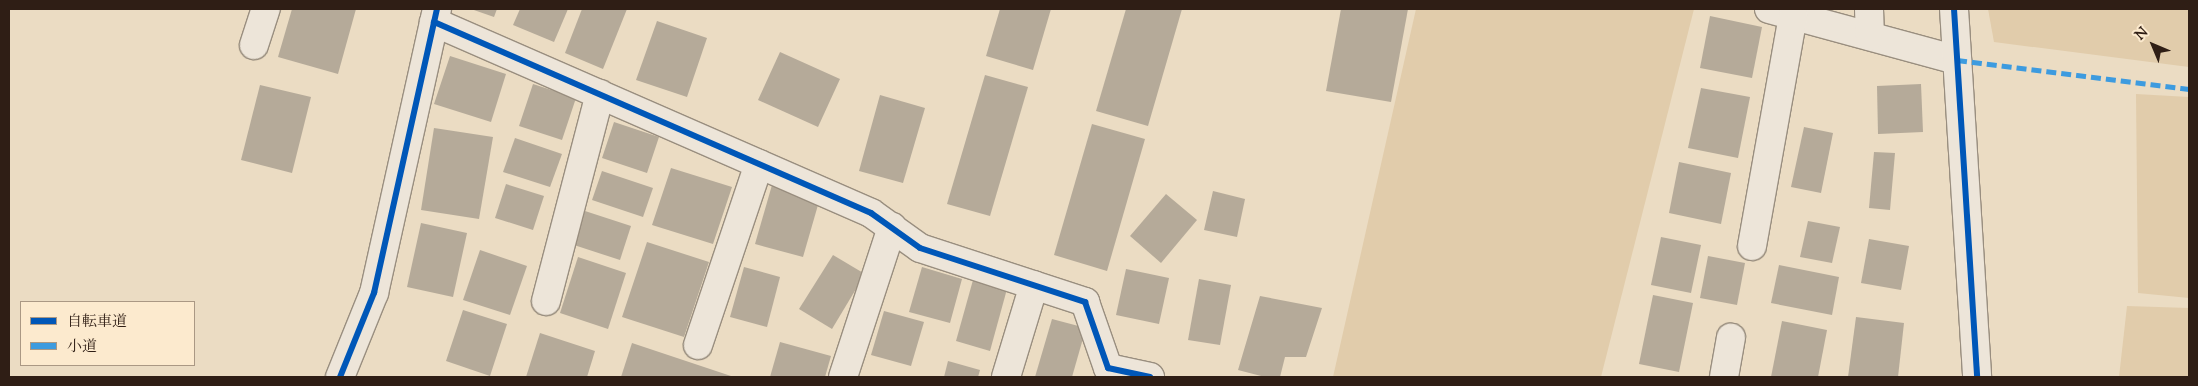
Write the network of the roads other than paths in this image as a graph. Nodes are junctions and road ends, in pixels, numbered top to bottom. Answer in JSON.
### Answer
{"nodes":[{"id":1,"x":266,"y":9,"type":"edge"},
{"id":2,"x":1869,"y":9,"type":"edge"},
{"id":3,"x":1954,"y":9,"type":"edge"},
{"id":4,"x":1781,"y":12,"type":"edge"},
{"id":5,"x":435,"y":15,"type":"edge"},
{"id":6,"x":1870,"y":36,"type":"junction"},
{"id":7,"x":254,"y":45,"type":"dead end"},
{"id":8,"x":1957,"y":60,"type":"junction"},
{"id":9,"x":600,"y":94,"type":"junction"},
{"id":10,"x":759,"y":164,"type":"junction"},
{"id":11,"x":892,"y":227,"type":"junction"},
{"id":12,"x":1752,"y":246,"type":"dead end"},
{"id":13,"x":1034,"y":285,"type":"junction"},
{"id":14,"x":546,"y":301,"type":"dead end"},
{"id":15,"x":1731,"y":338,"type":"dead end"},
{"id":16,"x":698,"y":345,"type":"dead end"},
{"id":17,"x":340,"y":377,"type":"edge"},
{"id":18,"x":843,"y":377,"type":"edge"},
{"id":19,"x":1006,"y":377,"type":"edge"},
{"id":20,"x":1150,"y":377,"type":"edge"},
{"id":21,"x":1724,"y":377,"type":"edge"},
{"id":22,"x":1977,"y":377,"type":"edge"}],
"edges":[{"from":1,"to":7,"type":"street"},
{"from":2,"to":6,"type":"street"},
{"from":3,"to":8,"type":"street"},
{"from":4,"to":6,"type":"street"},
{"from":4,"to":12,"type":"street"},
{"from":5,"to":9,"type":"street"},
{"from":5,"to":17,"type":"street"},
{"from":6,"to":8,"type":"street"},
{"from":8,"to":22,"type":"street"},
{"from":9,"to":10,"type":"street"},
{"from":9,"to":14,"type":"street"},
{"from":10,"to":11,"type":"street"},
{"from":10,"to":16,"type":"street"},
{"from":11,"to":13,"type":"street"},
{"from":11,"to":18,"type":"street"},
{"from":13,"to":19,"type":"street"},
{"from":13,"to":20,"type":"street"},
{"from":15,"to":21,"type":"street"}]}
